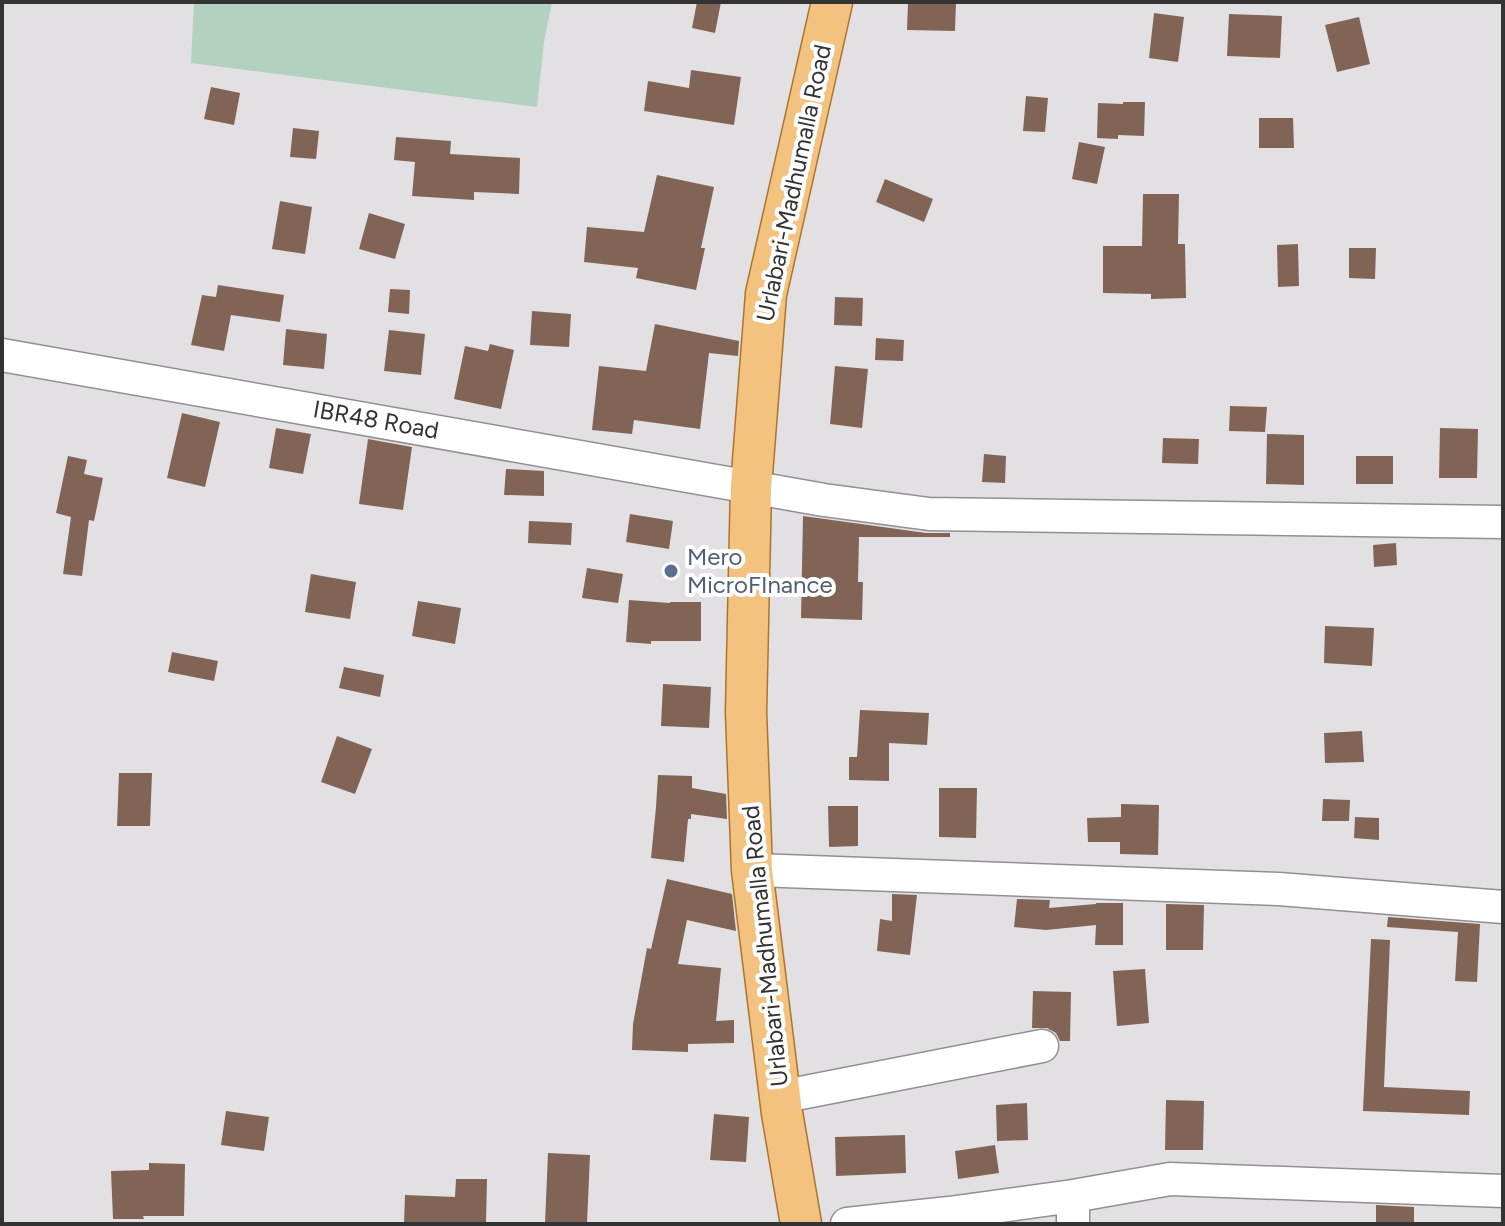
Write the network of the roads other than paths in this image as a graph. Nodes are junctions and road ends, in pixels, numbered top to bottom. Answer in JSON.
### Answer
{"nodes":[{"id":1,"x":832,"y":2,"type":"edge"},
{"id":2,"x":2,"y":355,"type":"edge"},
{"id":3,"x":751,"y":487,"type":"junction"},
{"id":4,"x":1503,"y":522,"type":"edge"},
{"id":5,"x":752,"y":870,"type":"junction"},
{"id":6,"x":1503,"y":907,"type":"edge"},
{"id":7,"x":1042,"y":1046,"type":"dead end"},
{"id":8,"x":780,"y":1097,"type":"junction"},
{"id":9,"x":1503,"y":1191,"type":"edge"},
{"id":10,"x":1073,"y":1210,"type":"edge"},
{"id":11,"x":801,"y":1224,"type":"edge"},
{"id":12,"x":847,"y":1224,"type":"edge"}],
"edges":[{"from":1,"to":3,"type":"main road","name":"Urlabari-Madhumalla Road"},
{"from":2,"to":3,"type":"street","name":"IBR48 Road"},
{"from":3,"to":4,"type":"street","name":"IBR48 Road"},
{"from":3,"to":5,"type":"main road","name":"Urlabari-Madhumalla Road"},
{"from":5,"to":6,"type":"street"},
{"from":5,"to":8,"type":"main road","name":"Urlabari-Madhumalla Road"},
{"from":7,"to":8,"type":"street"},
{"from":8,"to":11,"type":"main road","name":"Urlabari-Madhumalla Road"},
{"from":9,"to":10,"type":"street"},
{"from":10,"to":12,"type":"street"}]}
